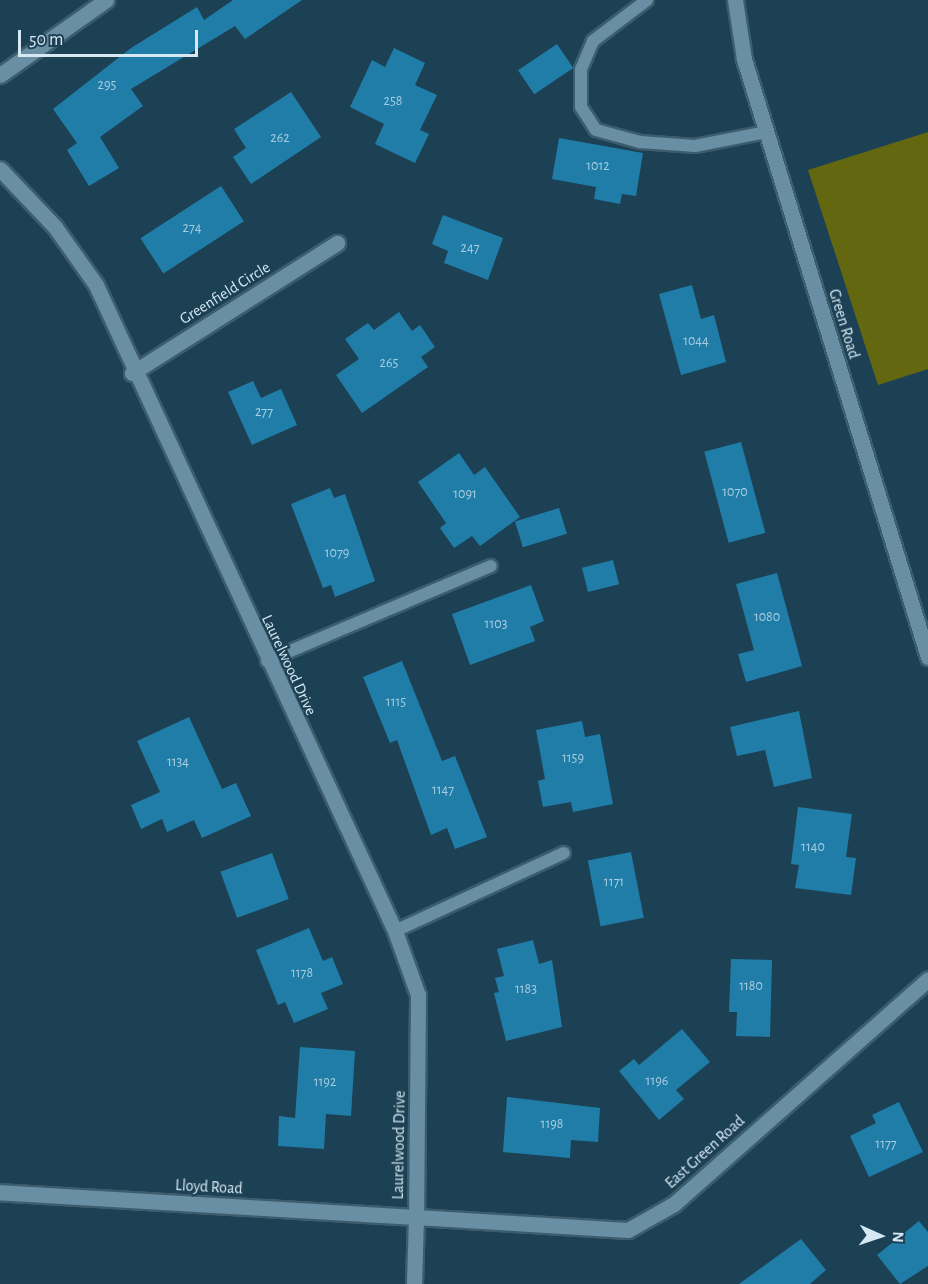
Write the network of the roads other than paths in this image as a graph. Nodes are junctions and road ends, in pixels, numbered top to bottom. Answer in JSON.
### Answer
{"nodes":[{"id":1,"x":106,"y":0,"type":"edge"},
{"id":2,"x":647,"y":0,"type":"edge"},
{"id":3,"x":735,"y":0,"type":"edge"},
{"id":4,"x":0,"y":75,"type":"edge"},
{"id":5,"x":766,"y":132,"type":"junction"},
{"id":6,"x":0,"y":169,"type":"edge"},
{"id":7,"x":337,"y":243,"type":"dead end"},
{"id":8,"x":132,"y":373,"type":"junction"},
{"id":9,"x":491,"y":566,"type":"dead end"},
{"id":10,"x":928,"y":657,"type":"edge"},
{"id":11,"x":267,"y":661,"type":"junction"},
{"id":12,"x":564,"y":852,"type":"dead end"},
{"id":13,"x":395,"y":931,"type":"junction"},
{"id":14,"x":928,"y":979,"type":"edge"},
{"id":15,"x":0,"y":1192,"type":"edge"},
{"id":16,"x":416,"y":1217,"type":"junction"},
{"id":17,"x":414,"y":1284,"type":"edge"}],
"edges":[{"from":1,"to":4,"type":"street"},
{"from":2,"to":5,"type":"lane"},
{"from":3,"to":5,"type":"street","name":"Green Road"},
{"from":5,"to":10,"type":"street","name":"Green Road"},
{"from":6,"to":8,"type":"street","name":"Laurelwood Drive"},
{"from":7,"to":8,"type":"street","name":"Greenfield Circle"},
{"from":8,"to":11,"type":"street","name":"Laurelwood Drive"},
{"from":9,"to":11,"type":"lane"},
{"from":11,"to":13,"type":"street","name":"Laurelwood Drive"},
{"from":12,"to":13,"type":"lane"},
{"from":13,"to":16,"type":"street","name":"Laurelwood Drive"},
{"from":14,"to":16,"type":"street","name":"East Green Road"},
{"from":15,"to":16,"type":"street","name":"Lloyd Road"},
{"from":16,"to":17,"type":"street"}]}
